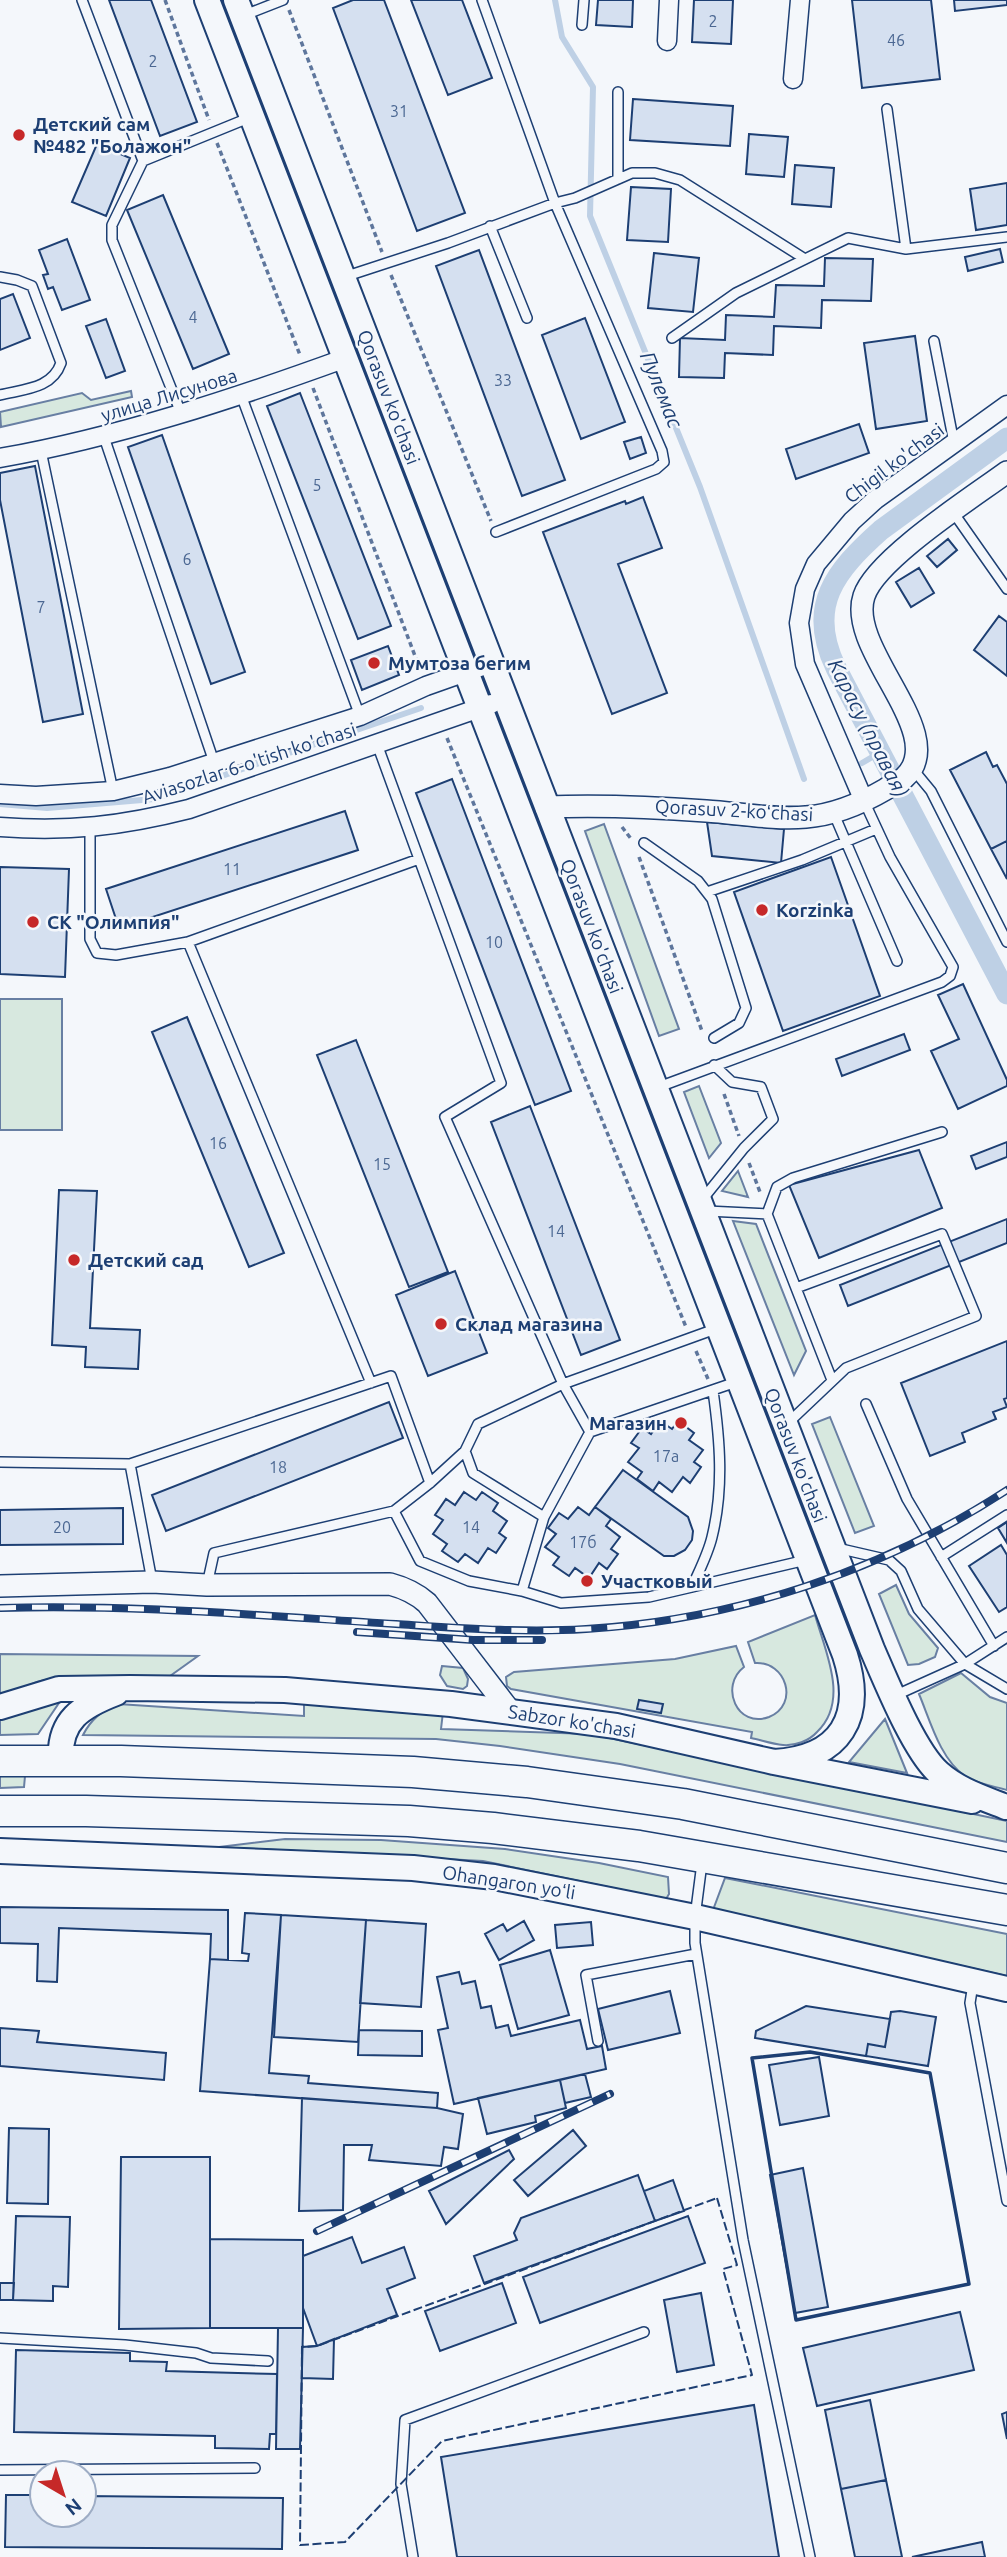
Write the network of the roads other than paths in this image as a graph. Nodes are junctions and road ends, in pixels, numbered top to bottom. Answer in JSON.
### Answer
{"nodes":[{"id":1,"x":82,"y":0,"type":"edge"},
{"id":2,"x":207,"y":0,"type":"edge"},
{"id":3,"x":283,"y":0,"type":"edge"},
{"id":4,"x":482,"y":0,"type":"edge"},
{"id":5,"x":584,"y":0,"type":"edge"},
{"id":6,"x":669,"y":0,"type":"edge"},
{"id":7,"x":800,"y":0,"type":"edge"},
{"id":8,"x":239,"y":8,"type":"edge"},
{"id":9,"x":582,"y":24,"type":"dead end"},
{"id":10,"x":217,"y":25,"type":"junction"},
{"id":11,"x":667,"y":41,"type":"dead end"},
{"id":12,"x":793,"y":79,"type":"dead end"},
{"id":13,"x":618,"y":92,"type":"dead end"},
{"id":14,"x":887,"y":109,"type":"dead end"},
{"id":15,"x":252,"y":116,"type":"junction"},
{"id":16,"x":143,"y":161,"type":"junction"},
{"id":17,"x":618,"y":179,"type":"junction"},
{"id":18,"x":555,"y":203,"type":"junction"},
{"id":19,"x":490,"y":226,"type":"junction"},
{"id":20,"x":1007,"y":237,"type":"edge"},
{"id":21,"x":906,"y":249,"type":"junction"},
{"id":22,"x":804,"y":259,"type":"junction"},
{"id":23,"x":0,"y":277,"type":"edge"},
{"id":24,"x":343,"y":278,"type":"junction"},
{"id":25,"x":527,"y":318,"type":"dead end"},
{"id":26,"x":672,"y":338,"type":"dead end"},
{"id":27,"x":934,"y":341,"type":"dead end"},
{"id":28,"x":346,"y":358,"type":"junction"},
{"id":29,"x":0,"y":395,"type":"edge"},
{"id":30,"x":241,"y":395,"type":"junction"},
{"id":31,"x":1007,"y":405,"type":"edge"},
{"id":32,"x":181,"y":413,"type":"junction"},
{"id":33,"x":104,"y":437,"type":"junction"},
{"id":34,"x":954,"y":444,"type":"junction"},
{"id":35,"x":41,"y":451,"type":"junction"},
{"id":36,"x":0,"y":458,"type":"edge"},
{"id":37,"x":1007,"y":472,"type":"edge"},
{"id":38,"x":953,"y":512,"type":"junction"},
{"id":39,"x":496,"y":532,"type":"dead end"},
{"id":40,"x":1007,"y":589,"type":"edge"},
{"id":41,"x":491,"y":663,"type":"junction"},
{"id":42,"x":467,"y":671,"type":"junction"},
{"id":43,"x":505,"y":699,"type":"junction"},
{"id":44,"x":481,"y":708,"type":"junction"},
{"id":45,"x":360,"y":716,"type":"junction"},
{"id":46,"x":377,"y":744,"type":"junction"},
{"id":47,"x":214,"y":762,"type":"junction"},
{"id":48,"x":908,"y":772,"type":"junction"},
{"id":49,"x":113,"y":791,"type":"junction"},
{"id":50,"x":0,"y":794,"type":"edge"},
{"id":51,"x":872,"y":797,"type":"junction"},
{"id":52,"x":546,"y":807,"type":"junction"},
{"id":53,"x":833,"y":812,"type":"junction"},
{"id":54,"x":0,"y":827,"type":"edge"},
{"id":55,"x":90,"y":829,"type":"junction"},
{"id":56,"x":876,"y":829,"type":"junction"},
{"id":57,"x":639,"y":842,"type":"road end"},
{"id":58,"x":848,"y":843,"type":"junction"},
{"id":59,"x":419,"y":859,"type":"junction"},
{"id":60,"x":707,"y":892,"type":"junction"},
{"id":61,"x":188,"y":942,"type":"junction"},
{"id":62,"x":1007,"y":942,"type":"edge"},
{"id":63,"x":897,"y":961,"type":"dead end"},
{"id":64,"x":714,"y":1038,"type":"dead end"},
{"id":65,"x":714,"y":1065,"type":"junction"},
{"id":66,"x":654,"y":1088,"type":"junction"},
{"id":67,"x":943,"y":1132,"type":"dead end"},
{"id":68,"x":700,"y":1207,"type":"junction"},
{"id":69,"x":768,"y":1214,"type":"junction"},
{"id":70,"x":796,"y":1289,"type":"junction"},
{"id":71,"x":720,"y":1327,"type":"junction"},
{"id":72,"x":832,"y":1380,"type":"junction"},
{"id":73,"x":741,"y":1381,"type":"junction"},
{"id":74,"x":371,"y":1383,"type":"junction"},
{"id":75,"x":563,"y":1384,"type":"junction"},
{"id":76,"x":713,"y":1391,"type":"junction"},
{"id":77,"x":866,"y":1404,"type":"dead end"},
{"id":78,"x":785,"y":1427,"type":"junction"},
{"id":79,"x":590,"y":1432,"type":"junction"},
{"id":80,"x":465,"y":1451,"type":"junction"},
{"id":81,"x":0,"y":1462,"type":"edge"},
{"id":82,"x":130,"y":1464,"type":"junction"},
{"id":83,"x":430,"y":1483,"type":"junction"},
{"id":84,"x":394,"y":1511,"type":"junction"},
{"id":85,"x":1007,"y":1515,"type":"edge"},
{"id":86,"x":544,"y":1517,"type":"junction"},
{"id":87,"x":832,"y":1548,"type":"junction"},
{"id":88,"x":941,"y":1557,"type":"junction"},
{"id":89,"x":810,"y":1559,"type":"junction"},
{"id":90,"x":152,"y":1582,"type":"junction"},
{"id":91,"x":207,"y":1585,"type":"junction"},
{"id":92,"x":0,"y":1586,"type":"edge"},
{"id":93,"x":692,"y":1587,"type":"junction"},
{"id":94,"x":522,"y":1591,"type":"junction"},
{"id":95,"x":1007,"y":1637,"type":"edge"},
{"id":96,"x":994,"y":1646,"type":"junction"},
{"id":97,"x":965,"y":1664,"type":"junction"},
{"id":98,"x":130,"y":1688,"type":"junction"},
{"id":99,"x":1007,"y":1689,"type":"edge"},
{"id":100,"x":894,"y":1696,"type":"junction"},
{"id":101,"x":0,"y":1707,"type":"edge"},
{"id":102,"x":510,"y":1711,"type":"junction"},
{"id":103,"x":0,"y":1761,"type":"edge"},
{"id":104,"x":61,"y":1761,"type":"junction"},
{"id":105,"x":774,"y":1762,"type":"junction"},
{"id":106,"x":1007,"y":1807,"type":"edge"},
{"id":107,"x":0,"y":1811,"type":"edge"},
{"id":108,"x":86,"y":1811,"type":"junction"},
{"id":109,"x":0,"y":1851,"type":"edge"},
{"id":110,"x":703,"y":1857,"type":"junction"},
{"id":111,"x":1007,"y":1868,"type":"edge"},
{"id":112,"x":1007,"y":1909,"type":"edge"},
{"id":113,"x":695,"y":1917,"type":"junction"},
{"id":114,"x":696,"y":1954,"type":"junction"},
{"id":115,"x":973,"y":1982,"type":"junction"},
{"id":116,"x":1007,"y":1989,"type":"edge"},
{"id":117,"x":598,"y":2041,"type":"dead end"},
{"id":118,"x":1007,"y":2201,"type":"edge"},
{"id":119,"x":644,"y":2332,"type":"dead end"},
{"id":120,"x":0,"y":2338,"type":"edge"},
{"id":121,"x":268,"y":2361,"type":"dead end"},
{"id":122,"x":255,"y":2468,"type":"dead end"},
{"id":123,"x":0,"y":2470,"type":"edge"},
{"id":124,"x":413,"y":2557,"type":"edge"},
{"id":125,"x":810,"y":2557,"type":"edge"}],
"edges":[{"from":1,"to":16,"type":"lane"},
{"from":2,"to":10,"type":"main road","name":"Qorasuv ko'chasi"},
{"from":3,"to":8,"type":"lane"},
{"from":4,"to":18,"type":"lane"},
{"from":5,"to":9,"type":"lane"},
{"from":6,"to":11,"type":"street"},
{"from":7,"to":12,"type":"street"},
{"from":8,"to":10,"type":"lane"},
{"from":8,"to":24,"type":"main road","name":"Qorasuv ko'chasi"},
{"from":10,"to":15,"type":"main road","name":"Qorasuv ko'chasi"},
{"from":13,"to":17,"type":"lane"},
{"from":14,"to":21,"type":"lane"},
{"from":15,"to":16,"type":"lane"},
{"from":15,"to":28,"type":"main road","name":"Qorasuv ko'chasi"},
{"from":16,"to":32,"type":"lane"},
{"from":17,"to":18,"type":"lane"},
{"from":17,"to":22,"type":"lane"},
{"from":18,"to":19,"type":"lane"},
{"from":18,"to":39,"type":"lane"},
{"from":19,"to":24,"type":"lane"},
{"from":19,"to":25,"type":"lane"},
{"from":20,"to":21,"type":"lane"},
{"from":21,"to":22,"type":"lane"},
{"from":22,"to":26,"type":"lane"},
{"from":23,"to":29,"type":"lane"},
{"from":24,"to":41,"type":"main road","name":"Qorasuv ko'chasi"},
{"from":27,"to":34,"type":"lane"},
{"from":28,"to":30,"type":"street","name":"улица Лисунова"},
{"from":28,"to":42,"type":"main road","name":"Qorasuv ko'chasi"},
{"from":30,"to":32,"type":"street","name":"улица Лисунова"},
{"from":30,"to":45,"type":"lane"},
{"from":31,"to":34,"type":"street","name":"Chigil ko'chasi"},
{"from":32,"to":33,"type":"street","name":"улица Лисунова"},
{"from":33,"to":35,"type":"street","name":"улица Лисунова"},
{"from":33,"to":47,"type":"lane"},
{"from":34,"to":51,"type":"street","name":"Chigil ko'chasi"},
{"from":35,"to":36,"type":"street","name":"улица Лисунова"},
{"from":35,"to":49,"type":"lane"},
{"from":37,"to":38,"type":"street"},
{"from":38,"to":40,"type":"lane"},
{"from":38,"to":48,"type":"street"},
{"from":41,"to":42,"type":"street","name":"Aviasozlar 6-o'tish ko'chasi"},
{"from":41,"to":43,"type":"main road","name":"Qorasuv ko'chasi"},
{"from":42,"to":44,"type":"main road","name":"Qorasuv ko'chasi"},
{"from":42,"to":45,"type":"street","name":"Aviasozlar 6-o'tish ko'chasi"},
{"from":43,"to":44,"type":"street","name":"Aviasozlar 6-o'tish ko'chasi"},
{"from":43,"to":52,"type":"main road","name":"Qorasuv ko'chasi"},
{"from":44,"to":46,"type":"street","name":"Aviasozlar 6-o'tish ko'chasi"},
{"from":44,"to":71,"type":"main road","name":"Qorasuv ko'chasi"},
{"from":45,"to":47,"type":"street","name":"Aviasozlar 6-o'tish ko'chasi"},
{"from":46,"to":55,"type":"street","name":"Aviasozlar 6-o'tish ko'chasi"},
{"from":46,"to":59,"type":"lane"},
{"from":47,"to":49,"type":"street","name":"Aviasozlar 6-o'tish ko'chasi"},
{"from":48,"to":51,"type":"street","name":"Qorasuv 2-koʻchasi"},
{"from":48,"to":62,"type":"lane"},
{"from":49,"to":50,"type":"street","name":"Aviasozlar 6-o'tish ko'chasi"},
{"from":51,"to":53,"type":"street","name":"Qorasuv 2-koʻchasi"},
{"from":51,"to":56,"type":"lane"},
{"from":52,"to":53,"type":"street","name":"Qorasuv 2-koʻchasi"},
{"from":52,"to":66,"type":"main road","name":"Qorasuv ko'chasi"},
{"from":53,"to":58,"type":"lane"},
{"from":54,"to":55,"type":"street","name":"Aviasozlar 6-o'tish ko'chasi"},
{"from":55,"to":61,"type":"lane"},
{"from":56,"to":58,"type":"lane"},
{"from":56,"to":65,"type":"lane"},
{"from":57,"to":60,"type":"lane"},
{"from":58,"to":60,"type":"lane"},
{"from":58,"to":63,"type":"lane"},
{"from":59,"to":61,"type":"lane"},
{"from":59,"to":75,"type":"lane"},
{"from":60,"to":64,"type":"lane"},
{"from":61,"to":74,"type":"lane"},
{"from":65,"to":66,"type":"lane"},
{"from":65,"to":68,"type":"lane"},
{"from":66,"to":68,"type":"main road","name":"Qorasuv ko'chasi"},
{"from":67,"to":69,"type":"lane"},
{"from":68,"to":69,"type":"lane"},
{"from":68,"to":78,"type":"main road","name":"Qorasuv ko'chasi"},
{"from":69,"to":70,"type":"lane"},
{"from":70,"to":72,"type":"lane"},
{"from":70,"to":72,"type":"lane"},
{"from":71,"to":73,"type":"main road","name":"Qorasuv ko'chasi"},
{"from":71,"to":75,"type":"lane"},
{"from":72,"to":78,"type":"lane"},
{"from":73,"to":76,"type":"lane"},
{"from":73,"to":89,"type":"main road","name":"Qorasuv ko'chasi"},
{"from":74,"to":82,"type":"lane"},
{"from":74,"to":83,"type":"lane"},
{"from":75,"to":79,"type":"lane"},
{"from":75,"to":80,"type":"lane"},
{"from":76,"to":79,"type":"lane"},
{"from":76,"to":93,"type":"lane"},
{"from":77,"to":88,"type":"lane"},
{"from":78,"to":87,"type":"main road","name":"Qorasuv ko'chasi"},
{"from":79,"to":86,"type":"lane"},
{"from":80,"to":83,"type":"lane"},
{"from":80,"to":86,"type":"lane"},
{"from":81,"to":82,"type":"lane"},
{"from":82,"to":90,"type":"lane"},
{"from":83,"to":84,"type":"lane"},
{"from":84,"to":91,"type":"lane"},
{"from":84,"to":94,"type":"lane"},
{"from":85,"to":88,"type":"lane"},
{"from":86,"to":94,"type":"lane"},
{"from":87,"to":97,"type":"lane"},
{"from":87,"to":100,"type":"main road","name":"Qorasuv ko'chasi"},
{"from":88,"to":96,"type":"lane"},
{"from":89,"to":93,"type":"lane"},
{"from":89,"to":105,"type":"main road","name":"Qorasuv ko'chasi"},
{"from":90,"to":91,"type":"street"},
{"from":90,"to":92,"type":"street"},
{"from":91,"to":102,"type":"street"},
{"from":93,"to":94,"type":"lane"},
{"from":95,"to":96,"type":"lane"},
{"from":96,"to":97,"type":"lane"},
{"from":97,"to":99,"type":"lane"},
{"from":97,"to":100,"type":"lane"},
{"from":98,"to":101,"type":"main road","name":"Sabzor ko'chasi"},
{"from":98,"to":102,"type":"main road","name":"Sabzor ko'chasi"},
{"from":98,"to":104,"type":"main road"},
{"from":100,"to":106,"type":"main road","name":"Qorasuv ko'chasi"},
{"from":102,"to":105,"type":"main road","name":"Sabzor ko'chasi"},
{"from":103,"to":104,"type":"highway"},
{"from":104,"to":108,"type":"highway"},
{"from":104,"to":111,"type":"highway"},
{"from":105,"to":106,"type":"main road","name":"Sabzor ko'chasi"},
{"from":107,"to":108,"type":"highway"},
{"from":108,"to":110,"type":"highway"},
{"from":109,"to":113,"type":"main road","name":"Ohangaron yoʻli"},
{"from":110,"to":112,"type":"highway"},
{"from":110,"to":113,"type":"lane"},
{"from":113,"to":114,"type":"lane"},
{"from":113,"to":115,"type":"main road","name":"Ohangaron yoʻli"},
{"from":114,"to":117,"type":"lane"},
{"from":114,"to":125,"type":"lane"},
{"from":115,"to":116,"type":"main road","name":"Ohangaron yoʻli"},
{"from":115,"to":118,"type":"lane"},
{"from":119,"to":124,"type":"lane"},
{"from":120,"to":121,"type":"lane"},
{"from":122,"to":123,"type":"lane"}]}
